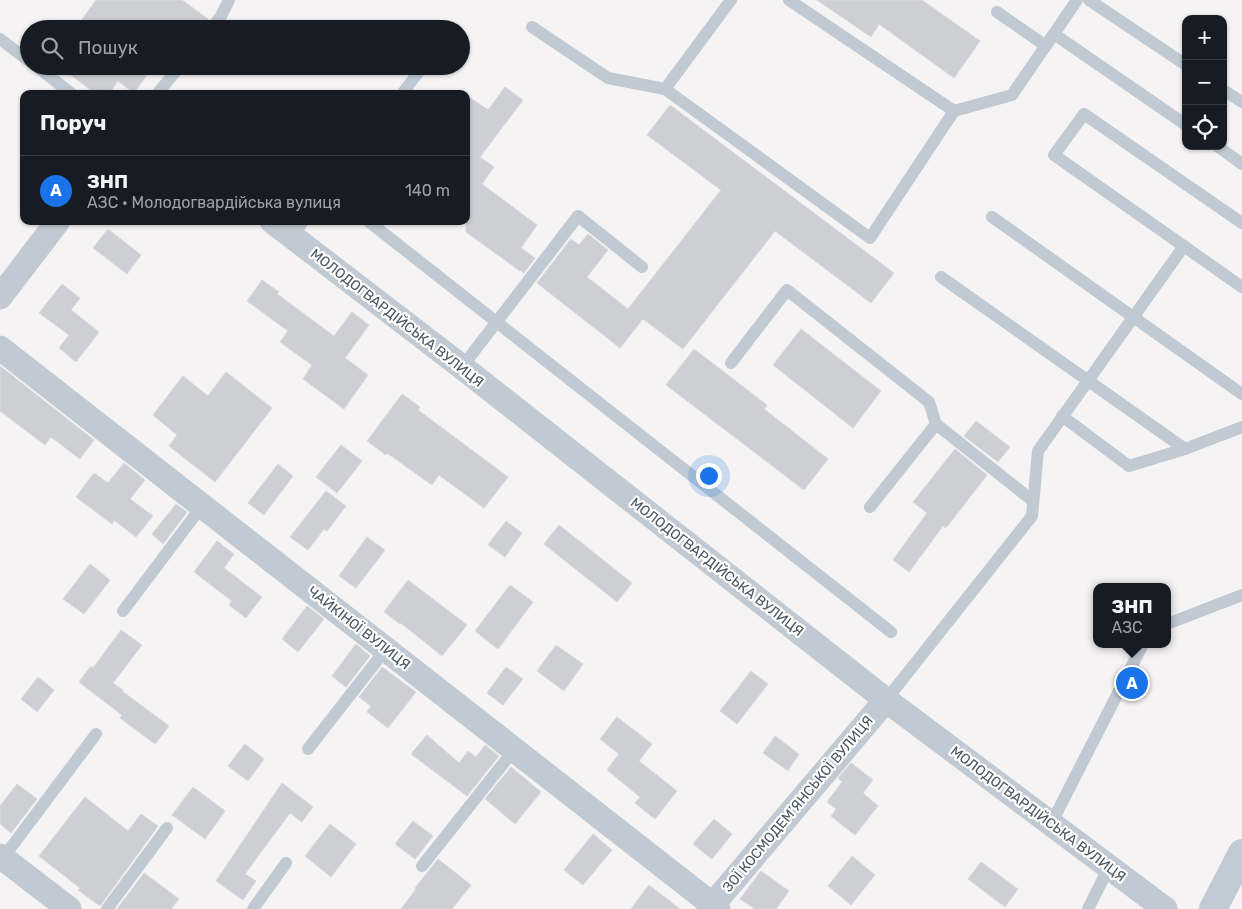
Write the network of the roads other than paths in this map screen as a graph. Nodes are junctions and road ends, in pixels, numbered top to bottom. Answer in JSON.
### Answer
{"nodes":[{"id":1,"x":229,"y":0,"type":"edge"},
{"id":2,"x":731,"y":0,"type":"edge"},
{"id":3,"x":789,"y":0,"type":"edge"},
{"id":4,"x":1077,"y":0,"type":"edge"},
{"id":5,"x":1088,"y":0,"type":"edge"},
{"id":6,"x":997,"y":12,"type":"dead end"},
{"id":7,"x":218,"y":20,"type":"edge"},
{"id":8,"x":532,"y":27,"type":"dead end"},
{"id":9,"x":1054,"y":34,"type":"junction"},
{"id":10,"x":0,"y":39,"type":"edge"},
{"id":11,"x":1046,"y":46,"type":"junction"},
{"id":12,"x":20,"y":54,"type":"edge"},
{"id":13,"x":1182,"y":62,"type":"edge"},
{"id":14,"x":48,"y":75,"type":"edge"},
{"id":15,"x":173,"y":75,"type":"edge"},
{"id":16,"x":416,"y":75,"type":"edge"},
{"id":17,"x":665,"y":89,"type":"junction"},
{"id":18,"x":67,"y":90,"type":"edge"},
{"id":19,"x":160,"y":90,"type":"edge"},
{"id":20,"x":405,"y":90,"type":"edge"},
{"id":21,"x":1227,"y":93,"type":"edge"},
{"id":22,"x":1242,"y":102,"type":"edge"},
{"id":23,"x":954,"y":111,"type":"junction"},
{"id":24,"x":1182,"y":122,"type":"edge"},
{"id":25,"x":1223,"y":150,"type":"edge"},
{"id":26,"x":1242,"y":164,"type":"edge"},
{"id":27,"x":992,"y":217,"type":"dead end"},
{"id":28,"x":1242,"y":223,"type":"edge"},
{"id":29,"x":55,"y":225,"type":"edge"},
{"id":30,"x":285,"y":225,"type":"edge"},
{"id":31,"x":373,"y":225,"type":"edge"},
{"id":32,"x":298,"y":229,"type":"edge"},
{"id":33,"x":1184,"y":246,"type":"junction"},
{"id":34,"x":642,"y":267,"type":"dead end"},
{"id":35,"x":940,"y":277,"type":"dead end"},
{"id":36,"x":1242,"y":286,"type":"edge"},
{"id":37,"x":0,"y":297,"type":"edge"},
{"id":38,"x":1133,"y":317,"type":"junction"},
{"id":39,"x":497,"y":323,"type":"junction"},
{"id":40,"x":0,"y":348,"type":"edge"},
{"id":41,"x":731,"y":363,"type":"dead end"},
{"id":42,"x":462,"y":368,"type":"junction"},
{"id":43,"x":1088,"y":380,"type":"junction"},
{"id":44,"x":1242,"y":394,"type":"edge"},
{"id":45,"x":1062,"y":416,"type":"junction"},
{"id":46,"x":936,"y":424,"type":"junction"},
{"id":47,"x":1242,"y":427,"type":"edge"},
{"id":48,"x":1185,"y":449,"type":"junction"},
{"id":49,"x":1033,"y":502,"type":"junction"},
{"id":50,"x":202,"y":506,"type":"junction"},
{"id":51,"x":870,"y":507,"type":"dead end"},
{"id":52,"x":1242,"y":595,"type":"edge"},
{"id":53,"x":123,"y":611,"type":"dead end"},
{"id":54,"x":1171,"y":622,"type":"edge"},
{"id":55,"x":891,"y":632,"type":"dead end"},
{"id":56,"x":1141,"y":648,"type":"edge"},
{"id":57,"x":386,"y":649,"type":"junction"},
{"id":58,"x":886,"y":700,"type":"junction"},
{"id":59,"x":96,"y":734,"type":"dead end"},
{"id":60,"x":308,"y":749,"type":"dead end"},
{"id":61,"x":514,"y":750,"type":"junction"},
{"id":62,"x":1051,"y":824,"type":"junction"},
{"id":63,"x":167,"y":828,"type":"dead end"},
{"id":64,"x":1242,"y":853,"type":"edge"},
{"id":65,"x":2,"y":857,"type":"edge"},
{"id":66,"x":286,"y":863,"type":"dead end"},
{"id":67,"x":422,"y":866,"type":"dead end"},
{"id":68,"x":1109,"y":867,"type":"junction"},
{"id":69,"x":713,"y":908,"type":"edge"},
{"id":70,"x":69,"y":909,"type":"edge"},
{"id":71,"x":107,"y":909,"type":"edge"},
{"id":72,"x":253,"y":909,"type":"edge"},
{"id":73,"x":1088,"y":909,"type":"edge"},
{"id":74,"x":1165,"y":909,"type":"edge"},
{"id":75,"x":1213,"y":909,"type":"edge"}],
"edges":[{"from":1,"to":7,"type":"lane"},
{"from":2,"to":17,"type":"lane"},
{"from":3,"to":23,"type":"lane"},
{"from":4,"to":9,"type":"lane"},
{"from":5,"to":13,"type":"lane"},
{"from":6,"to":11,"type":"lane"},
{"from":8,"to":17,"type":"lane"},
{"from":9,"to":11,"type":"lane"},
{"from":9,"to":24,"type":"lane"},
{"from":10,"to":12,"type":"lane"},
{"from":11,"to":23,"type":"lane"},
{"from":14,"to":18,"type":"lane"},
{"from":15,"to":19,"type":"lane"},
{"from":16,"to":20,"type":"lane"},
{"from":17,"to":23,"type":"lane"},
{"from":21,"to":22,"type":"lane"},
{"from":25,"to":26,"type":"lane"},
{"from":27,"to":38,"type":"lane"},
{"from":28,"to":33,"type":"lane"},
{"from":29,"to":37,"type":"street"},
{"from":30,"to":32,"type":"street","name":"МОЛОДОГВАРДІЙСЬКА ВУЛИЦЯ"},
{"from":31,"to":39,"type":"lane"},
{"from":32,"to":42,"type":"street","name":"МОЛОДОГВАРДІЙСЬКА ВУЛИЦЯ"},
{"from":33,"to":36,"type":"lane"},
{"from":33,"to":38,"type":"lane"},
{"from":34,"to":39,"type":"lane"},
{"from":35,"to":43,"type":"lane"},
{"from":38,"to":43,"type":"lane"},
{"from":38,"to":44,"type":"lane"},
{"from":39,"to":42,"type":"lane"},
{"from":39,"to":55,"type":"lane"},
{"from":40,"to":50,"type":"street","name":"ЧАЙКІНОЇ ВУЛИЦЯ"},
{"from":41,"to":46,"type":"lane"},
{"from":42,"to":58,"type":"street","name":"МОЛОДОГВАРДІЙСЬКА ВУЛИЦЯ"},
{"from":43,"to":45,"type":"lane"},
{"from":43,"to":48,"type":"lane"},
{"from":45,"to":48,"type":"lane"},
{"from":45,"to":49,"type":"lane"},
{"from":46,"to":49,"type":"lane"},
{"from":46,"to":51,"type":"lane"},
{"from":47,"to":48,"type":"lane"},
{"from":49,"to":58,"type":"lane"},
{"from":50,"to":53,"type":"lane"},
{"from":50,"to":57,"type":"street","name":"ЧАЙКІНОЇ ВУЛИЦЯ"},
{"from":52,"to":54,"type":"lane"},
{"from":56,"to":62,"type":"lane"},
{"from":57,"to":60,"type":"lane"},
{"from":57,"to":61,"type":"street","name":"ЧАЙКІНОЇ ВУЛИЦЯ"},
{"from":58,"to":62,"type":"street","name":"МОЛОДОГВАРДІЙСЬКА ВУЛИЦЯ"},
{"from":58,"to":69,"type":"street","name":"ЗОЇ КОСМОДЕМ’ЯНСЬКОЇ ВУЛИЦЯ"},
{"from":59,"to":65,"type":"lane"},
{"from":61,"to":67,"type":"lane"},
{"from":61,"to":69,"type":"street","name":"ЧАЙКІНОЇ ВУЛИЦЯ"},
{"from":62,"to":68,"type":"street","name":"МОЛОДОГВАРДІЙСЬКА ВУЛИЦЯ"},
{"from":63,"to":71,"type":"lane"},
{"from":64,"to":75,"type":"main road"},
{"from":65,"to":70,"type":"street"},
{"from":66,"to":72,"type":"lane"},
{"from":68,"to":73,"type":"lane"},
{"from":68,"to":74,"type":"street","name":"МОЛОДОГВАРДІЙСЬКА ВУЛИЦЯ"}]}
